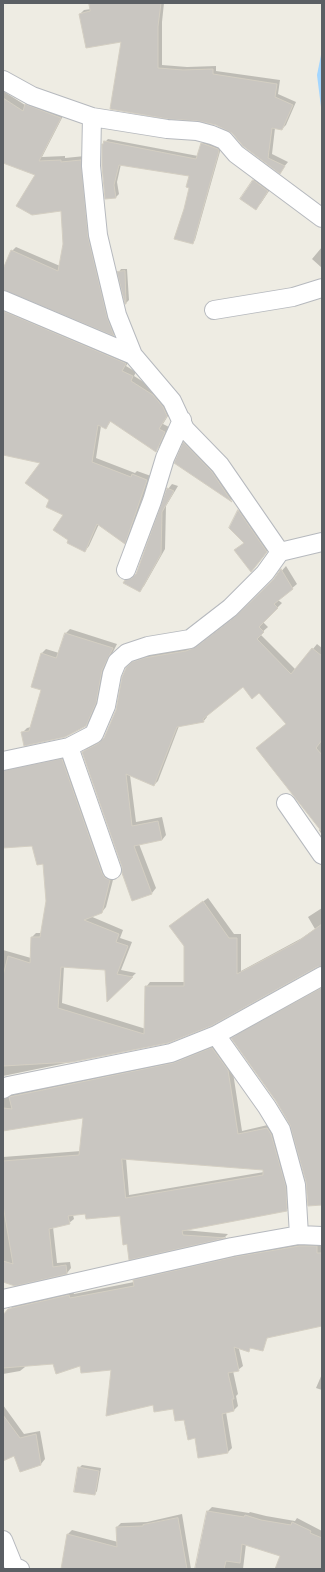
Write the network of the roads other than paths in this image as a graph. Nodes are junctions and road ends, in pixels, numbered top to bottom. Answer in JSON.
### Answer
{"nodes":[{"id":1,"x":3,"y":80,"type":"edge"},
{"id":2,"x":92,"y":117,"type":"junction"},
{"id":3,"x":322,"y":218,"type":"edge"},
{"id":4,"x":322,"y":288,"type":"edge"},
{"id":5,"x":3,"y":300,"type":"edge"},
{"id":6,"x":214,"y":310,"type":"dead end"},
{"id":7,"x":133,"y":355,"type":"junction"},
{"id":8,"x":182,"y":420,"type":"junction"},
{"id":9,"x":322,"y":542,"type":"edge"},
{"id":10,"x":280,"y":552,"type":"junction"},
{"id":11,"x":126,"y":570,"type":"dead end"},
{"id":12,"x":69,"y":747,"type":"junction"},
{"id":13,"x":4,"y":759,"type":"edge"},
{"id":14,"x":286,"y":803,"type":"dead end"},
{"id":15,"x":322,"y":855,"type":"edge"},
{"id":16,"x":112,"y":870,"type":"dead end"},
{"id":17,"x":322,"y":976,"type":"edge"},
{"id":18,"x":216,"y":1035,"type":"junction"},
{"id":19,"x":3,"y":1089,"type":"edge"},
{"id":20,"x":299,"y":1235,"type":"junction"},
{"id":21,"x":322,"y":1236,"type":"edge"},
{"id":22,"x":3,"y":1298,"type":"edge"},
{"id":23,"x":4,"y":1544,"type":"edge"},
{"id":24,"x":20,"y":1569,"type":"edge"}],
"edges":[{"from":1,"to":2,"type":"street"},
{"from":2,"to":3,"type":"street"},
{"from":2,"to":7,"type":"street"},
{"from":4,"to":6,"type":"street"},
{"from":5,"to":7,"type":"street"},
{"from":7,"to":8,"type":"street"},
{"from":8,"to":10,"type":"street"},
{"from":8,"to":11,"type":"street"},
{"from":9,"to":10,"type":"street"},
{"from":10,"to":12,"type":"street"},
{"from":12,"to":13,"type":"street"},
{"from":12,"to":16,"type":"street"},
{"from":14,"to":15,"type":"street"},
{"from":17,"to":18,"type":"street"},
{"from":18,"to":19,"type":"street"},
{"from":18,"to":20,"type":"street"},
{"from":20,"to":21,"type":"street"},
{"from":20,"to":22,"type":"street"},
{"from":23,"to":24,"type":"street"}]}
